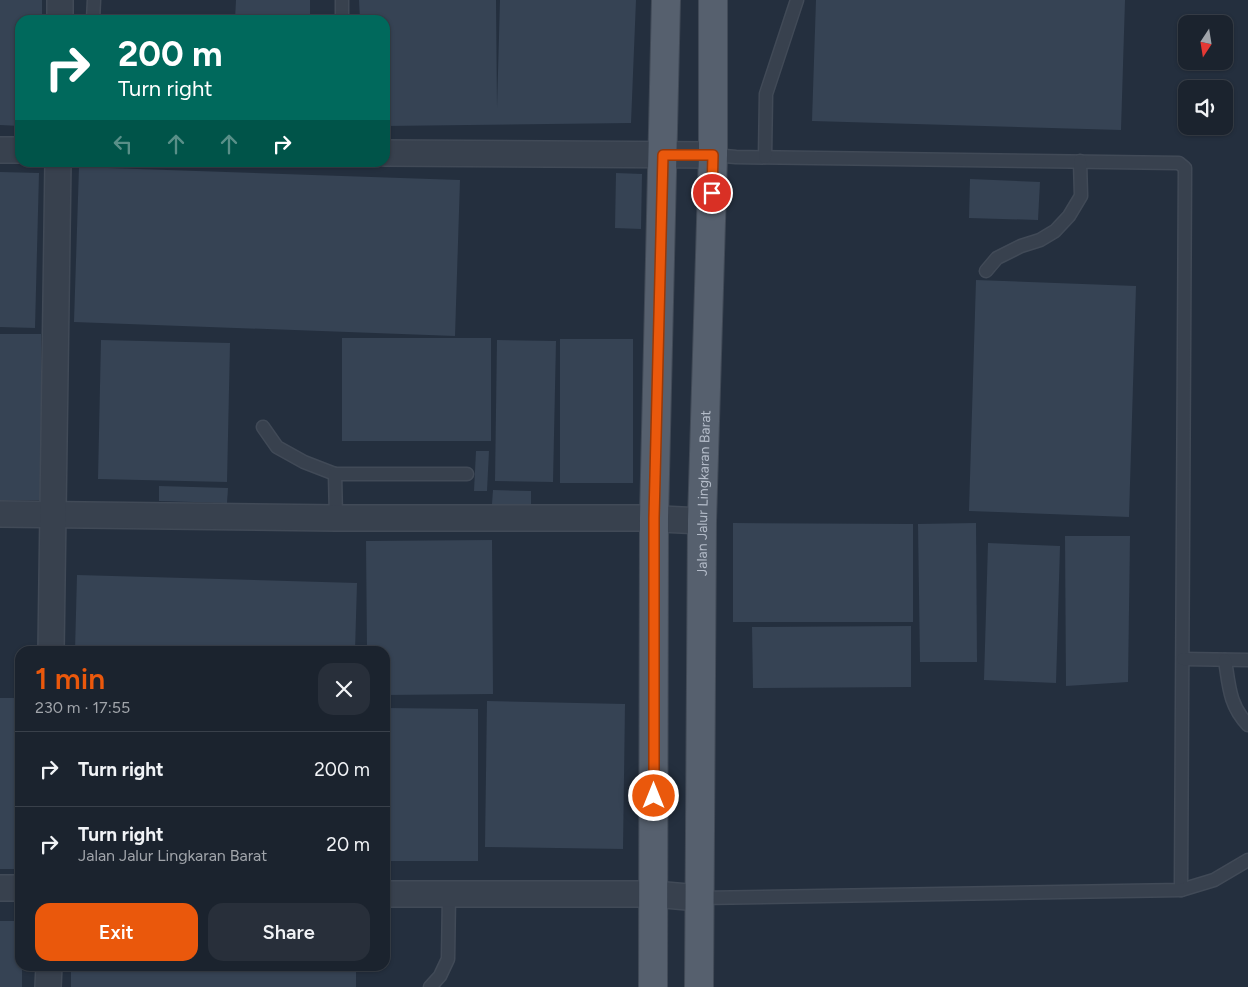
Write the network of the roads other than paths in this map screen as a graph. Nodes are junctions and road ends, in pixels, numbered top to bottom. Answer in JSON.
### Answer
{"nodes":[{"id":1,"x":60,"y":0,"type":"edge"},
{"id":2,"x":94,"y":0,"type":"edge"},
{"id":3,"x":342,"y":0,"type":"edge"},
{"id":4,"x":666,"y":0,"type":"edge"},
{"id":5,"x":713,"y":0,"type":"edge"},
{"id":6,"x":797,"y":0,"type":"edge"},
{"id":7,"x":60,"y":15,"type":"edge"},
{"id":8,"x":93,"y":15,"type":"edge"},
{"id":9,"x":342,"y":15,"type":"edge"},
{"id":10,"x":0,"y":150,"type":"edge"},
{"id":11,"x":15,"y":150,"type":"edge"},
{"id":12,"x":390,"y":153,"type":"edge"},
{"id":13,"x":663,"y":155,"type":"junction"},
{"id":14,"x":713,"y":155,"type":"junction"},
{"id":15,"x":765,"y":157,"type":"junction"},
{"id":16,"x":1080,"y":162,"type":"junction"},
{"id":17,"x":58,"y":167,"type":"edge"},
{"id":18,"x":986,"y":271,"type":"dead end"},
{"id":19,"x":264,"y":427,"type":"dead end"},
{"id":20,"x":335,"y":474,"type":"junction"},
{"id":21,"x":467,"y":474,"type":"dead end"},
{"id":22,"x":0,"y":514,"type":"edge"},
{"id":23,"x":52,"y":514,"type":"junction"},
{"id":24,"x":336,"y":518,"type":"junction"},
{"id":25,"x":654,"y":518,"type":"junction"},
{"id":26,"x":702,"y":521,"type":"junction"},
{"id":27,"x":51,"y":646,"type":"edge"},
{"id":28,"x":1183,"y":660,"type":"junction"},
{"id":29,"x":1225,"y":660,"type":"junction"},
{"id":30,"x":1248,"y":660,"type":"edge"},
{"id":31,"x":1248,"y":725,"type":"edge"},
{"id":32,"x":1248,"y":860,"type":"edge"},
{"id":33,"x":0,"y":888,"type":"edge"},
{"id":34,"x":15,"y":888,"type":"edge"},
{"id":35,"x":1181,"y":890,"type":"junction"},
{"id":36,"x":390,"y":894,"type":"edge"},
{"id":37,"x":654,"y":894,"type":"junction"},
{"id":38,"x":449,"y":895,"type":"junction"},
{"id":39,"x":699,"y":898,"type":"junction"},
{"id":40,"x":49,"y":971,"type":"edge"},
{"id":41,"x":48,"y":987,"type":"edge"},
{"id":42,"x":430,"y":987,"type":"edge"},
{"id":43,"x":653,"y":987,"type":"edge"},
{"id":44,"x":699,"y":987,"type":"edge"}],
"edges":[{"from":1,"to":7,"type":"street"},
{"from":2,"to":8,"type":"lane"},
{"from":3,"to":9,"type":"lane"},
{"from":4,"to":13,"type":"main road"},
{"from":5,"to":14,"type":"main road","name":"Jalan Jalur Lingkaran Barat"},
{"from":6,"to":15,"type":"lane"},
{"from":10,"to":11,"type":"street"},
{"from":12,"to":13,"type":"street"},
{"from":13,"to":14,"type":"street"},
{"from":13,"to":25,"type":"main road"},
{"from":14,"to":15,"type":"lane"},
{"from":14,"to":26,"type":"main road","name":"Jalan Jalur Lingkaran Barat"},
{"from":15,"to":16,"type":"lane"},
{"from":16,"to":18,"type":"lane"},
{"from":16,"to":28,"type":"lane"},
{"from":17,"to":23,"type":"street"},
{"from":19,"to":20,"type":"lane"},
{"from":20,"to":21,"type":"lane"},
{"from":20,"to":24,"type":"lane"},
{"from":22,"to":23,"type":"street"},
{"from":23,"to":24,"type":"street"},
{"from":23,"to":27,"type":"street"},
{"from":24,"to":25,"type":"street"},
{"from":25,"to":26,"type":"street"},
{"from":25,"to":37,"type":"main road"},
{"from":26,"to":39,"type":"main road","name":"Jalan Jalur Lingkaran Barat"},
{"from":28,"to":29,"type":"lane"},
{"from":28,"to":35,"type":"lane"},
{"from":29,"to":30,"type":"lane"},
{"from":29,"to":31,"type":"lane"},
{"from":32,"to":35,"type":"lane"},
{"from":33,"to":34,"type":"street"},
{"from":35,"to":39,"type":"lane"},
{"from":36,"to":38,"type":"street"},
{"from":37,"to":38,"type":"street"},
{"from":37,"to":39,"type":"street"},
{"from":37,"to":43,"type":"main road"},
{"from":38,"to":42,"type":"lane"},
{"from":39,"to":44,"type":"main road","name":"Jalan Jalur Lingkaran Barat"},
{"from":40,"to":41,"type":"street"}]}
